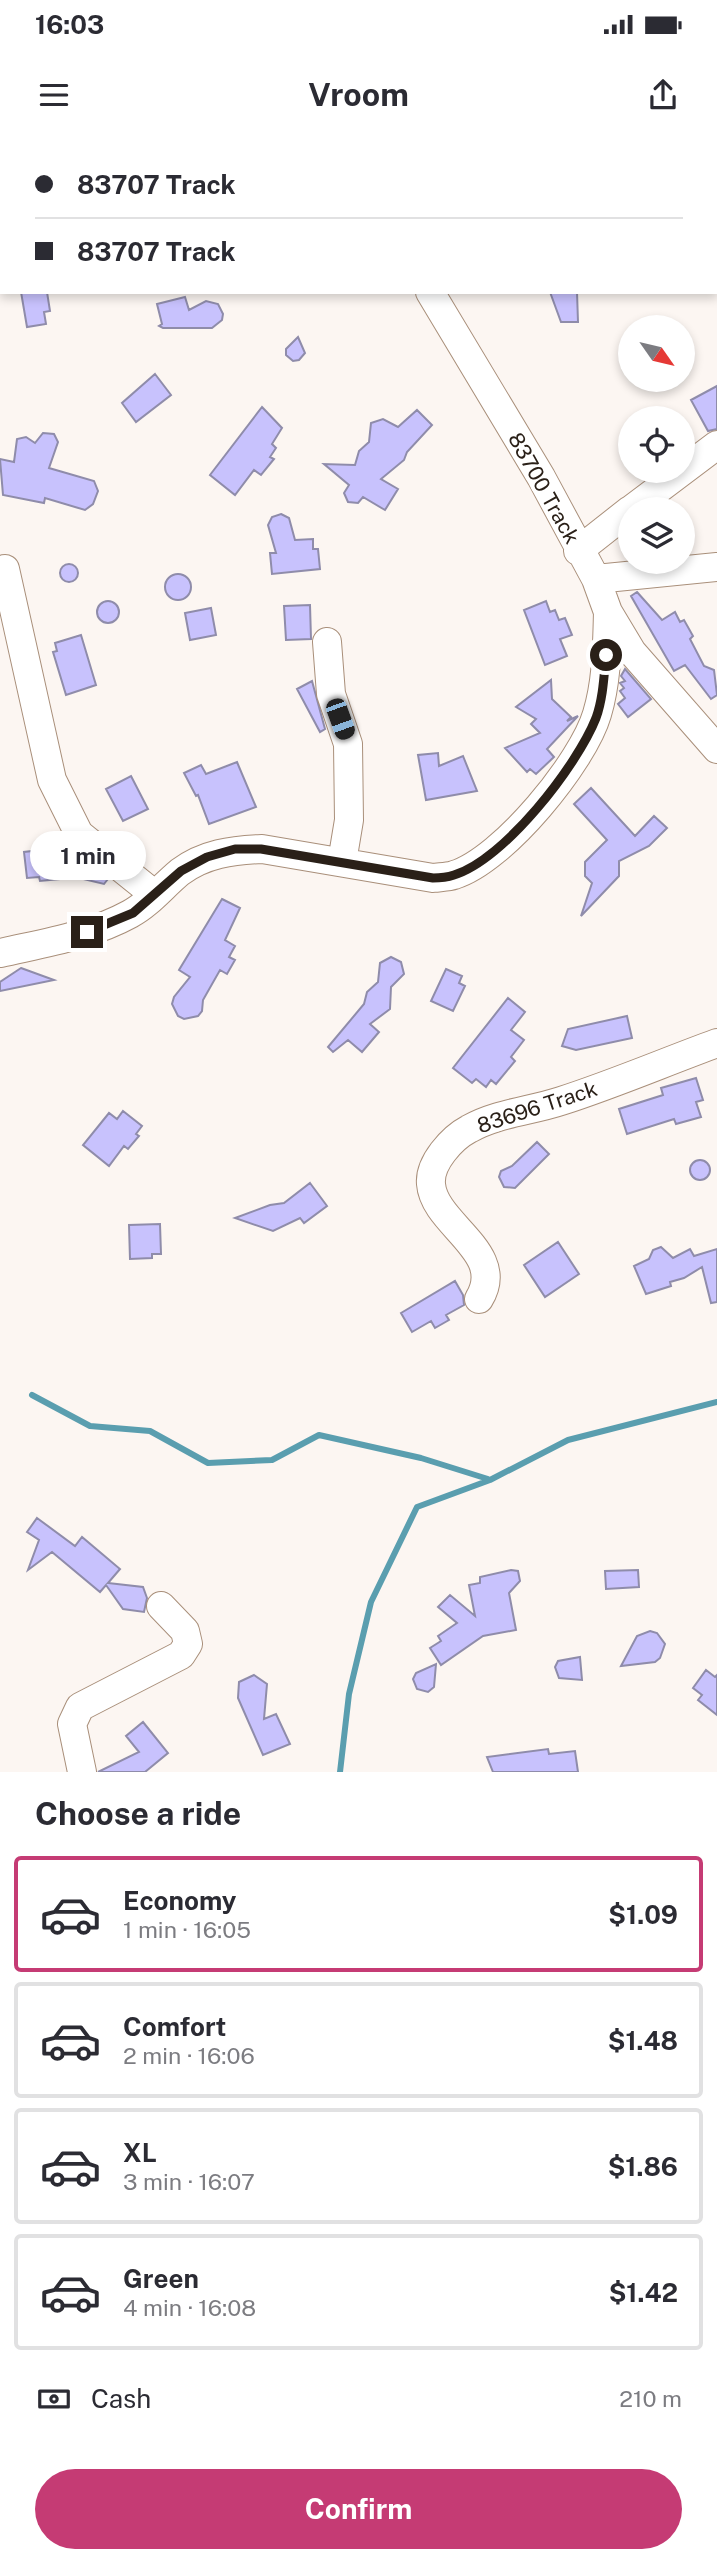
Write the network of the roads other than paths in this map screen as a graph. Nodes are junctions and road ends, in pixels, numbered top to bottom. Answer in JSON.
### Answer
{"nodes":[{"id":1,"x":431,"y":294,"type":"edge"},
{"id":2,"x":717,"y":445,"type":"edge"},
{"id":3,"x":648,"y":497,"type":"edge"},
{"id":4,"x":618,"y":520,"type":"edge"},
{"id":5,"x":578,"y":551,"type":"junction"},
{"id":6,"x":717,"y":567,"type":"edge"},
{"id":7,"x":5,"y":569,"type":"dead end"},
{"id":8,"x":596,"y":579,"type":"junction"},
{"id":9,"x":608,"y":612,"type":"junction"},
{"id":10,"x":327,"y":642,"type":"dead end"},
{"id":11,"x":717,"y":749,"type":"edge"},
{"id":12,"x":342,"y":862,"type":"junction"},
{"id":13,"x":155,"y":895,"type":"junction"},
{"id":14,"x":0,"y":953,"type":"edge"},
{"id":15,"x":717,"y":1043,"type":"edge"},
{"id":16,"x":479,"y":1299,"type":"dead end"},
{"id":17,"x":162,"y":1606,"type":"dead end"},
{"id":18,"x":82,"y":1772,"type":"edge"}],
"edges":[{"from":1,"to":5,"type":"street","name":"83700 Track"},
{"from":2,"to":3,"type":"street"},
{"from":4,"to":5,"type":"street"},
{"from":5,"to":8,"type":"street","name":"83700 Track"},
{"from":6,"to":8,"type":"street"},
{"from":7,"to":13,"type":"street"},
{"from":8,"to":9,"type":"street"},
{"from":9,"to":11,"type":"street"},
{"from":9,"to":12,"type":"street"},
{"from":10,"to":12,"type":"street"},
{"from":12,"to":13,"type":"street"},
{"from":13,"to":14,"type":"street"},
{"from":15,"to":16,"type":"street","name":"83696 Track"},
{"from":17,"to":18,"type":"street"}]}
